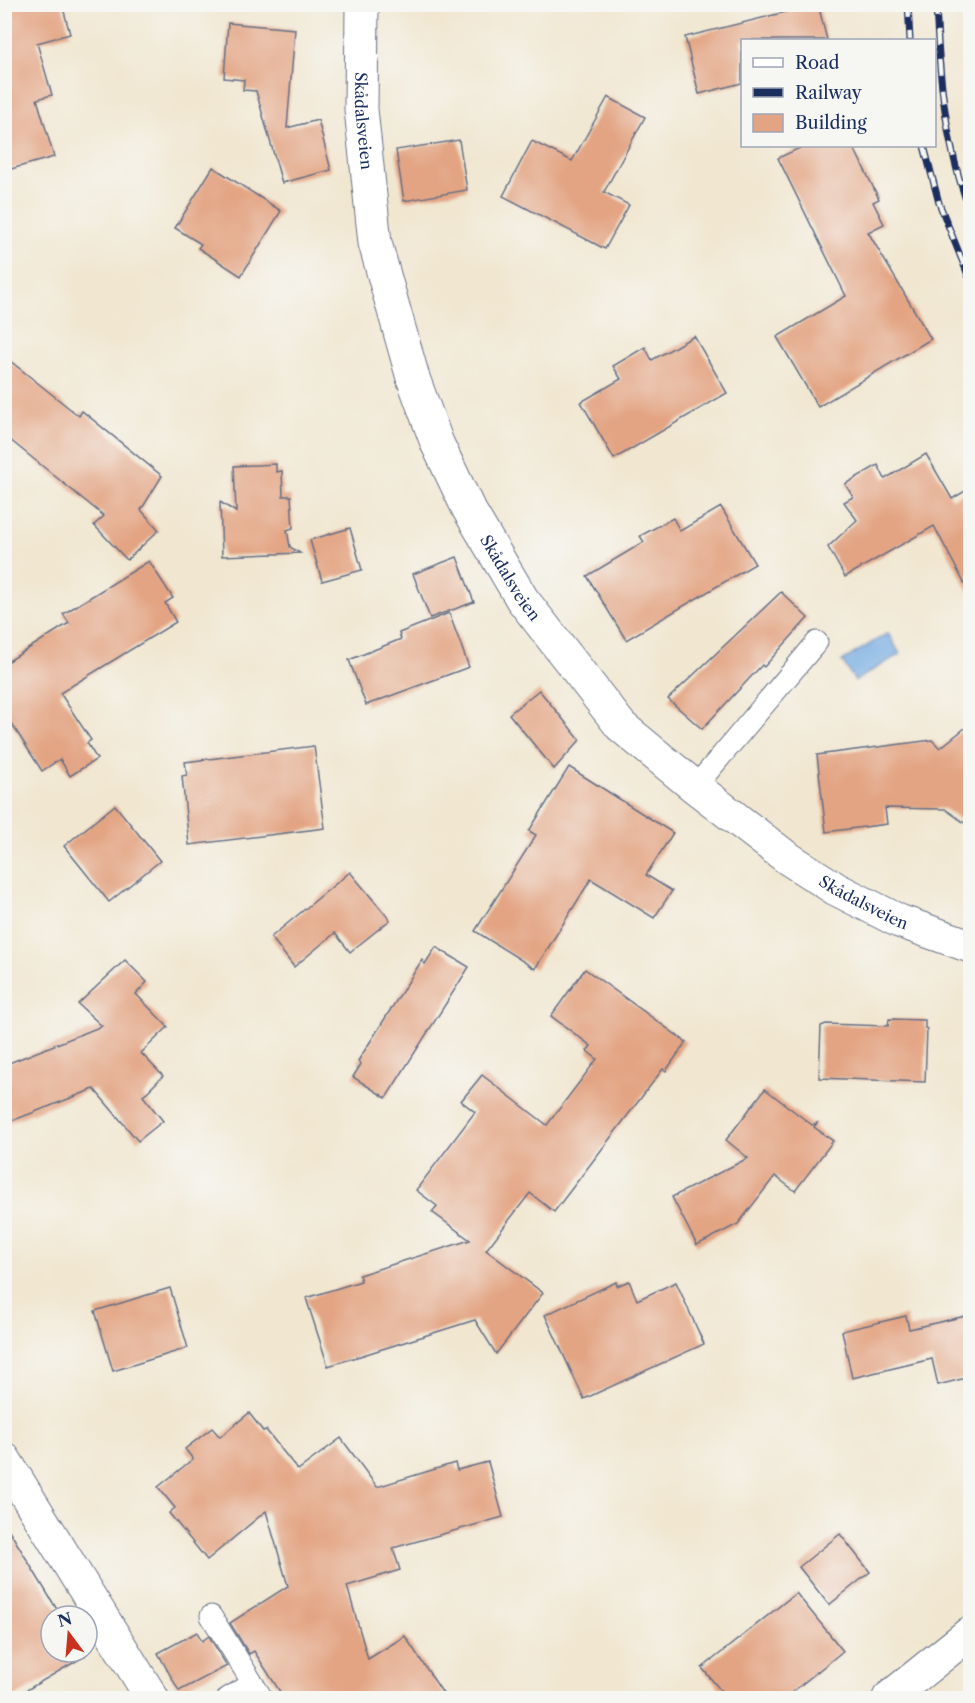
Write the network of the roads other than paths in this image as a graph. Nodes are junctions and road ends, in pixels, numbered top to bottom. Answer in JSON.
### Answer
{"nodes":[{"id":1,"x":362,"y":4,"type":"edge"},
{"id":2,"x":817,"y":642,"type":"dead end"},
{"id":3,"x":695,"y":787,"type":"junction"},
{"id":4,"x":970,"y":946,"type":"edge"},
{"id":5,"x":4,"y":1459,"type":"edge"},
{"id":6,"x":211,"y":1616,"type":"dead end"},
{"id":7,"x":970,"y":1633,"type":"edge"},
{"id":8,"x":257,"y":1691,"type":"edge"},
{"id":9,"x":152,"y":1698,"type":"edge"},
{"id":10,"x":228,"y":1698,"type":"edge"},
{"id":11,"x":889,"y":1698,"type":"edge"}],
"edges":[{"from":1,"to":3,"type":"street","name":"Skådalsveien"},
{"from":2,"to":3,"type":"lane"},
{"from":3,"to":4,"type":"street","name":"Skådalsveien"},
{"from":5,"to":9,"type":"street"},
{"from":6,"to":8,"type":"lane"},
{"from":7,"to":11,"type":"street"},
{"from":8,"to":10,"type":"lane"}]}
